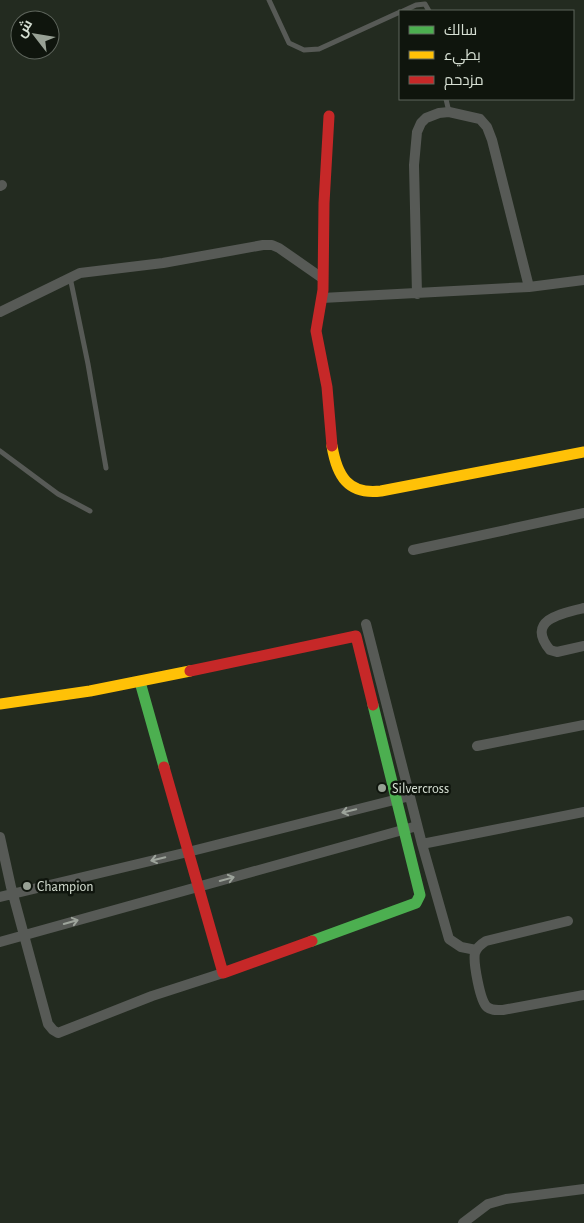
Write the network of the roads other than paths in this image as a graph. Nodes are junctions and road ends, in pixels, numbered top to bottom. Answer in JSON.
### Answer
{"nodes":[{"id":1,"x":269,"y":0,"type":"edge"},
{"id":2,"x":407,"y":10,"type":"edge"},
{"id":3,"x":428,"y":10,"type":"edge"},
{"id":4,"x":399,"y":13,"type":"edge"},
{"id":5,"x":446,"y":100,"type":"edge"},
{"id":6,"x":449,"y":112,"type":"junction"},
{"id":7,"x":329,"y":116,"type":"dead end"},
{"id":8,"x":70,"y":276,"type":"junction"},
{"id":9,"x":322,"y":278,"type":"junction"},
{"id":10,"x":584,"y":280,"type":"edge"},
{"id":11,"x":529,"y":287,"type":"junction"},
{"id":12,"x":417,"y":294,"type":"junction"},
{"id":13,"x":322,"y":298,"type":"junction"},
{"id":14,"x":0,"y":312,"type":"edge"},
{"id":15,"x":0,"y":451,"type":"edge"},
{"id":16,"x":584,"y":452,"type":"edge"},
{"id":17,"x":106,"y":468,"type":"dead end"},
{"id":18,"x":90,"y":511,"type":"dead end"},
{"id":19,"x":584,"y":513,"type":"edge"},
{"id":20,"x":413,"y":550,"type":"dead end"},
{"id":21,"x":584,"y":608,"type":"edge"},
{"id":22,"x":366,"y":624,"type":"dead end"},
{"id":23,"x":584,"y":646,"type":"edge"},
{"id":24,"x":140,"y":682,"type":"junction"},
{"id":25,"x":0,"y":704,"type":"edge"},
{"id":26,"x":584,"y":725,"type":"edge"},
{"id":27,"x":477,"y":746,"type":"dead end"},
{"id":28,"x":410,"y":796,"type":"junction"},
{"id":29,"x":397,"y":800,"type":"junction"},
{"id":30,"x":584,"y":812,"type":"edge"},
{"id":31,"x":417,"y":826,"type":"junction"},
{"id":32,"x":405,"y":830,"type":"junction"},
{"id":33,"x":0,"y":837,"type":"edge"},
{"id":34,"x":422,"y":844,"type":"junction"},
{"id":35,"x":188,"y":852,"type":"junction"},
{"id":36,"x":199,"y":886,"type":"junction"},
{"id":37,"x":13,"y":894,"type":"junction"},
{"id":38,"x":0,"y":897,"type":"edge"},
{"id":39,"x":568,"y":921,"type":"dead end"},
{"id":40,"x":24,"y":935,"type":"junction"},
{"id":41,"x":0,"y":942,"type":"edge"},
{"id":42,"x":476,"y":950,"type":"junction"},
{"id":43,"x":223,"y":973,"type":"junction"},
{"id":44,"x":584,"y":995,"type":"edge"},
{"id":45,"x":584,"y":1189,"type":"edge"},
{"id":46,"x":462,"y":1223,"type":"edge"}],
"edges":[{"from":1,"to":4,"type":"lane"},
{"from":2,"to":3,"type":"lane"},
{"from":5,"to":6,"type":"lane"},
{"from":6,"to":11,"type":"street"},
{"from":6,"to":12,"type":"street"},
{"from":7,"to":9,"type":"street"},
{"from":8,"to":9,"type":"street"},
{"from":8,"to":14,"type":"street"},
{"from":8,"to":17,"type":"lane"},
{"from":9,"to":13,"type":"street"},
{"from":10,"to":11,"type":"street"},
{"from":11,"to":12,"type":"street"},
{"from":12,"to":13,"type":"street"},
{"from":13,"to":16,"type":"street"},
{"from":15,"to":18,"type":"lane"},
{"from":19,"to":20,"type":"street"},
{"from":21,"to":23,"type":"street"},
{"from":22,"to":28,"type":"street"},
{"from":24,"to":25,"type":"street"},
{"from":24,"to":29,"type":"street"},
{"from":24,"to":35,"type":"street"},
{"from":26,"to":27,"type":"street"},
{"from":28,"to":29,"type":"street"},
{"from":28,"to":31,"type":"street"},
{"from":29,"to":32,"type":"street"},
{"from":29,"to":35,"type":"street","one_way":true},
{"from":30,"to":34,"type":"street"},
{"from":31,"to":32,"type":"street"},
{"from":31,"to":34,"type":"street"},
{"from":36,"to":32,"type":"street","one_way":true},
{"from":32,"to":43,"type":"street"},
{"from":33,"to":37,"type":"street"},
{"from":34,"to":42,"type":"street"},
{"from":35,"to":36,"type":"street"},
{"from":35,"to":37,"type":"street","one_way":true},
{"from":40,"to":36,"type":"street","one_way":true},
{"from":36,"to":43,"type":"street"},
{"from":37,"to":38,"type":"street"},
{"from":37,"to":40,"type":"street"},
{"from":39,"to":42,"type":"street"},
{"from":40,"to":41,"type":"street"},
{"from":40,"to":43,"type":"street"},
{"from":42,"to":44,"type":"street"},
{"from":45,"to":46,"type":"street"}]}
